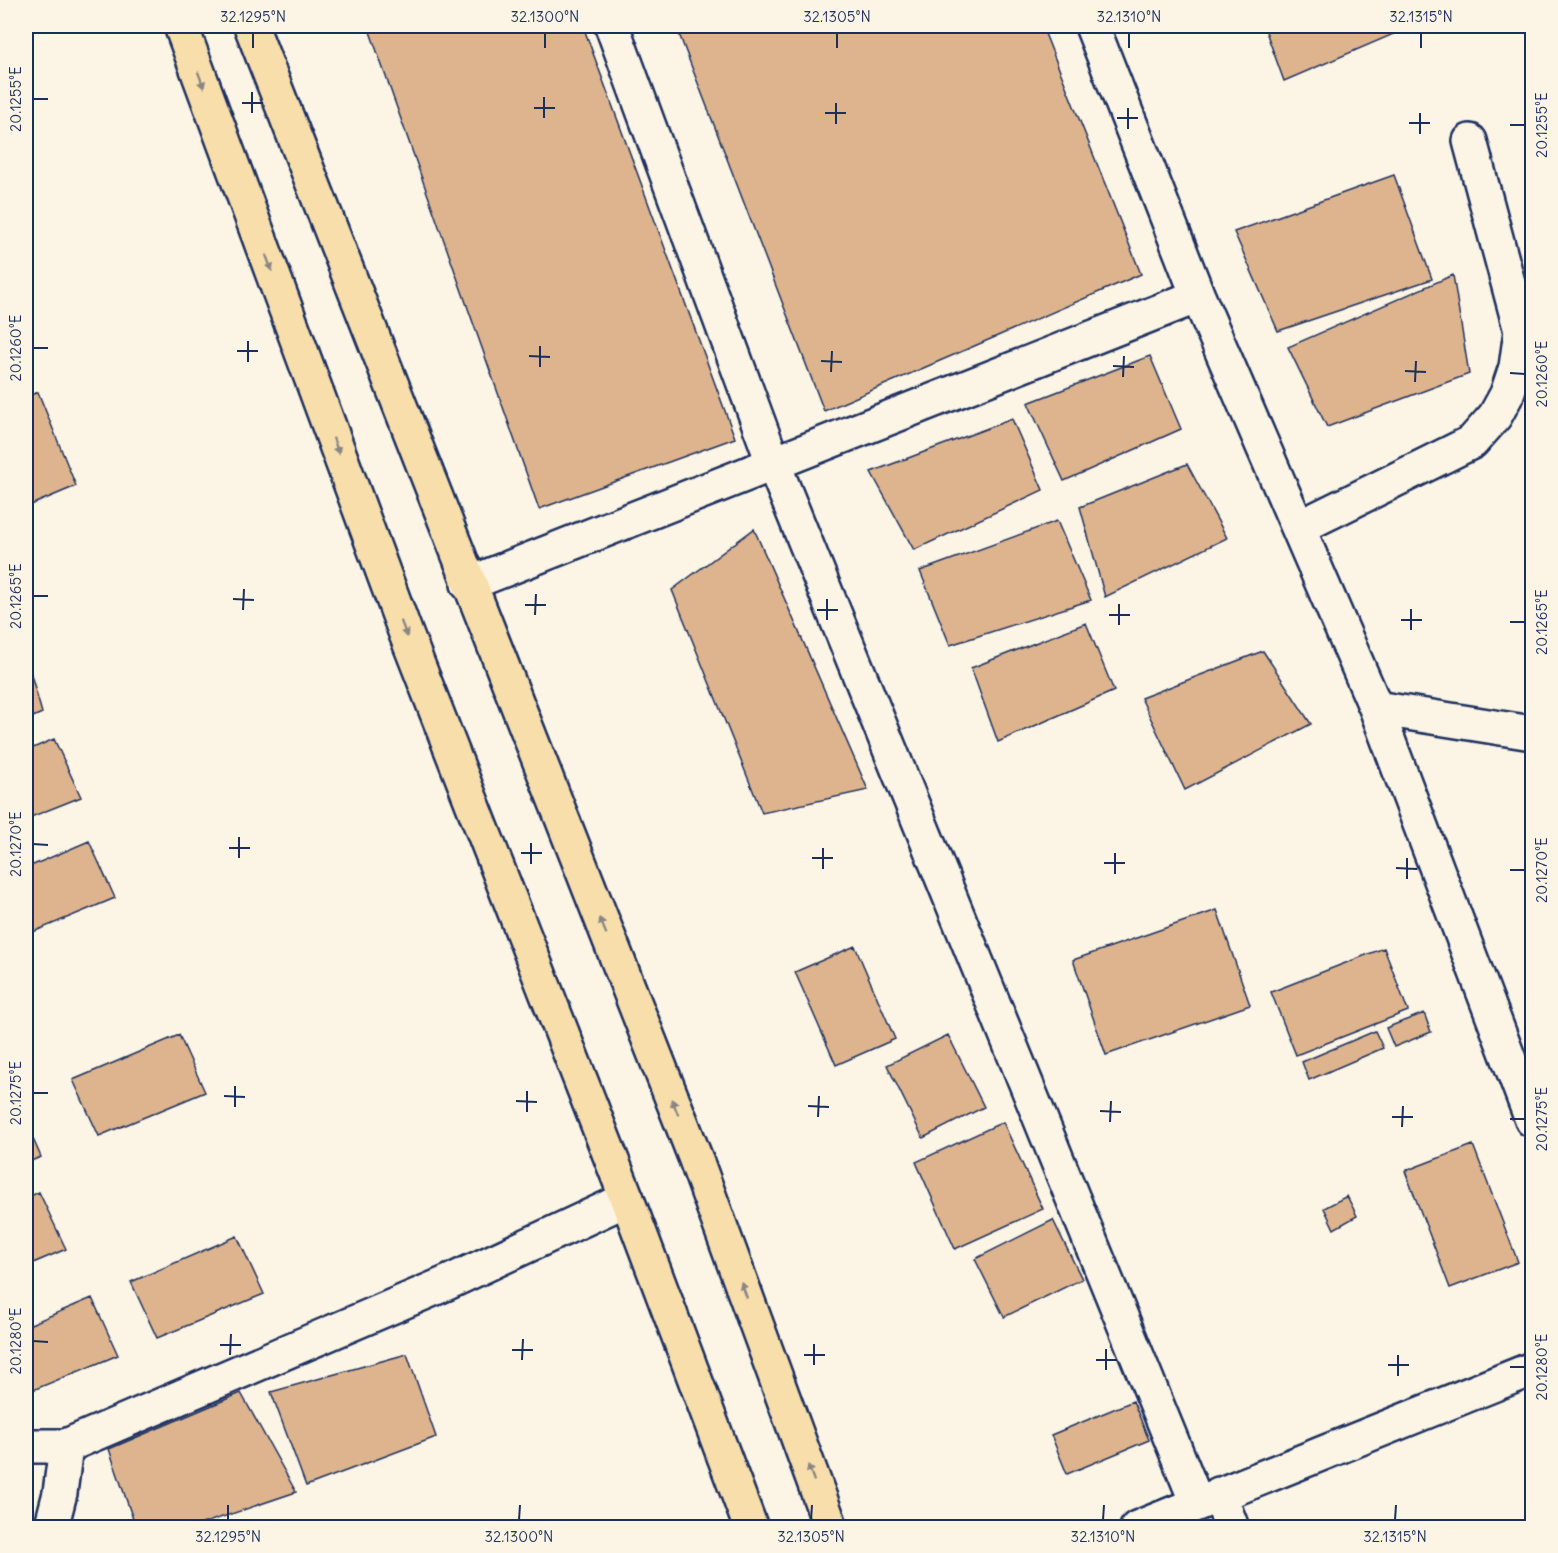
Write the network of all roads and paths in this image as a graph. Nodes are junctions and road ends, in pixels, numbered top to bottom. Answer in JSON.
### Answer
{"nodes":[{"id":1,"x":181,"y":26,"type":"edge"},
{"id":2,"x":251,"y":26,"type":"edge"},
{"id":3,"x":612,"y":26,"type":"edge"},
{"id":4,"x":1092,"y":26,"type":"edge"},
{"id":5,"x":1470,"y":141,"type":"dead end"},
{"id":6,"x":1198,"y":296,"type":"junction"},
{"id":7,"x":774,"y":465,"type":"junction"},
{"id":8,"x":1300,"y":527,"type":"junction"},
{"id":9,"x":468,"y":584,"type":"junction"},
{"id":10,"x":1376,"y":708,"type":"junction"},
{"id":11,"x":1533,"y":734,"type":"edge"},
{"id":12,"x":1526,"y":1084,"type":"edge"},
{"id":13,"x":1533,"y":1120,"type":"edge"},
{"id":14,"x":627,"y":1198,"type":"junction"},
{"id":15,"x":1533,"y":1369,"type":"edge"},
{"id":16,"x":26,"y":1446,"type":"edge"},
{"id":17,"x":66,"y":1446,"type":"junction"},
{"id":18,"x":1208,"y":1498,"type":"junction"},
{"id":19,"x":51,"y":1527,"type":"edge"},
{"id":20,"x":751,"y":1527,"type":"edge"},
{"id":21,"x":831,"y":1527,"type":"edge"},
{"id":22,"x":1137,"y":1527,"type":"edge"},
{"id":23,"x":1232,"y":1527,"type":"edge"}],
"edges":[{"from":1,"to":14,"type":"main road","one_way":true},
{"from":2,"to":9,"type":"main road"},
{"from":3,"to":7,"type":"street"},
{"from":4,"to":6,"type":"street"},
{"from":5,"to":8,"type":"street"},
{"from":6,"to":7,"type":"street"},
{"from":6,"to":8,"type":"street"},
{"from":7,"to":9,"type":"street"},
{"from":7,"to":18,"type":"street"},
{"from":8,"to":10,"type":"street"},
{"from":21,"to":9,"type":"main road","one_way":true},
{"from":10,"to":11,"type":"street"},
{"from":10,"to":12,"type":"street"},
{"from":12,"to":13,"type":"street"},
{"from":14,"to":17,"type":"street"},
{"from":14,"to":20,"type":"main road"},
{"from":15,"to":18,"type":"street"},
{"from":16,"to":17,"type":"street"},
{"from":17,"to":19,"type":"street"},
{"from":18,"to":22,"type":"street"},
{"from":18,"to":23,"type":"street"}]}
